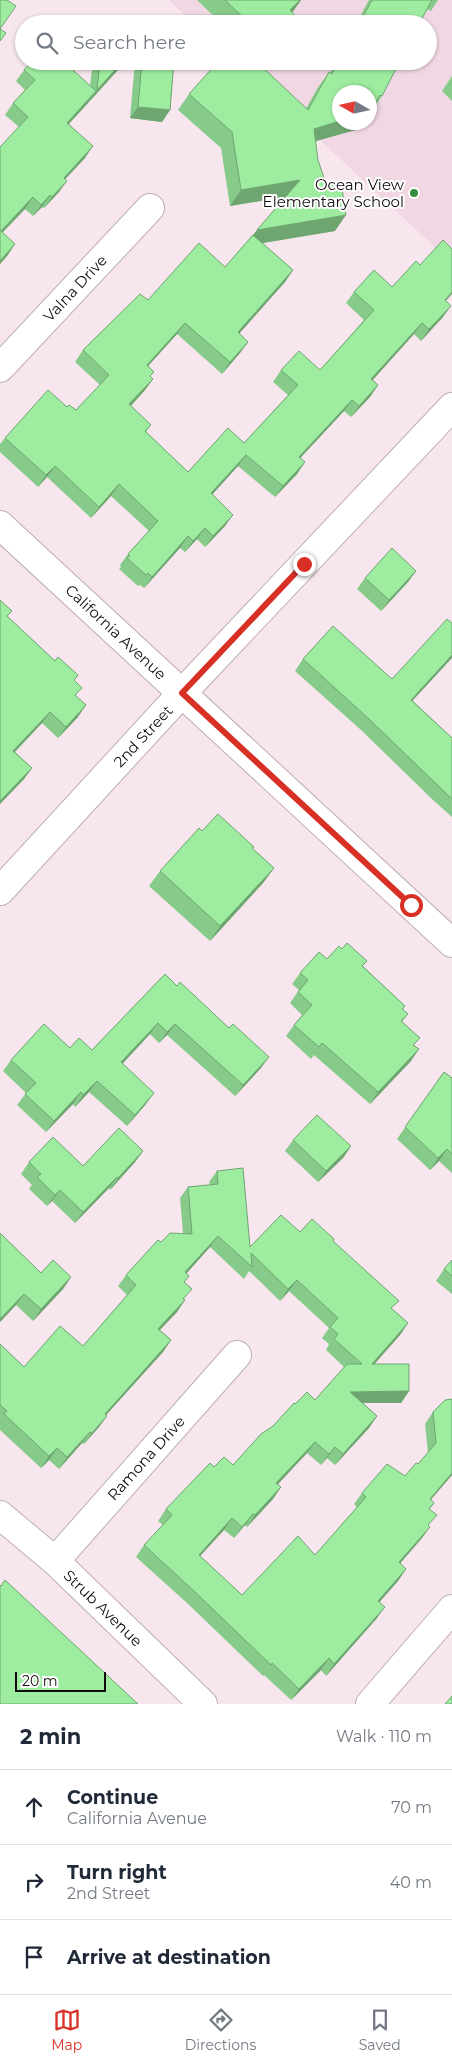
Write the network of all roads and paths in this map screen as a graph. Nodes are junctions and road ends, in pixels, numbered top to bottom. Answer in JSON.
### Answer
{"nodes":[{"id":1,"x":150,"y":208,"type":"dead end"},
{"id":2,"x":0,"y":368,"type":"edge"},
{"id":3,"x":452,"y":407,"type":"edge"},
{"id":4,"x":0,"y":525,"type":"edge"},
{"id":5,"x":182,"y":693,"type":"junction"},
{"id":6,"x":0,"y":891,"type":"edge"},
{"id":7,"x":452,"y":942,"type":"edge"},
{"id":8,"x":237,"y":1355,"type":"dead end"},
{"id":9,"x":0,"y":1515,"type":"edge"},
{"id":10,"x":55,"y":1561,"type":"junction"},
{"id":11,"x":452,"y":1609,"type":"edge"},
{"id":12,"x":203,"y":1704,"type":"edge"},
{"id":13,"x":370,"y":1704,"type":"edge"}],
"edges":[{"from":1,"to":2,"type":"street","name":"Valna Drive"},
{"from":3,"to":5,"type":"street","name":"2nd Street"},
{"from":4,"to":5,"type":"street","name":"California Avenue"},
{"from":5,"to":6,"type":"street","name":"2nd Street"},
{"from":5,"to":7,"type":"street","name":"California Avenue"},
{"from":8,"to":10,"type":"street","name":"Ramona Drive"},
{"from":9,"to":10,"type":"street","name":"Strub Avenue"},
{"from":10,"to":12,"type":"street","name":"Strub Avenue"},
{"from":11,"to":13,"type":"street"}]}
